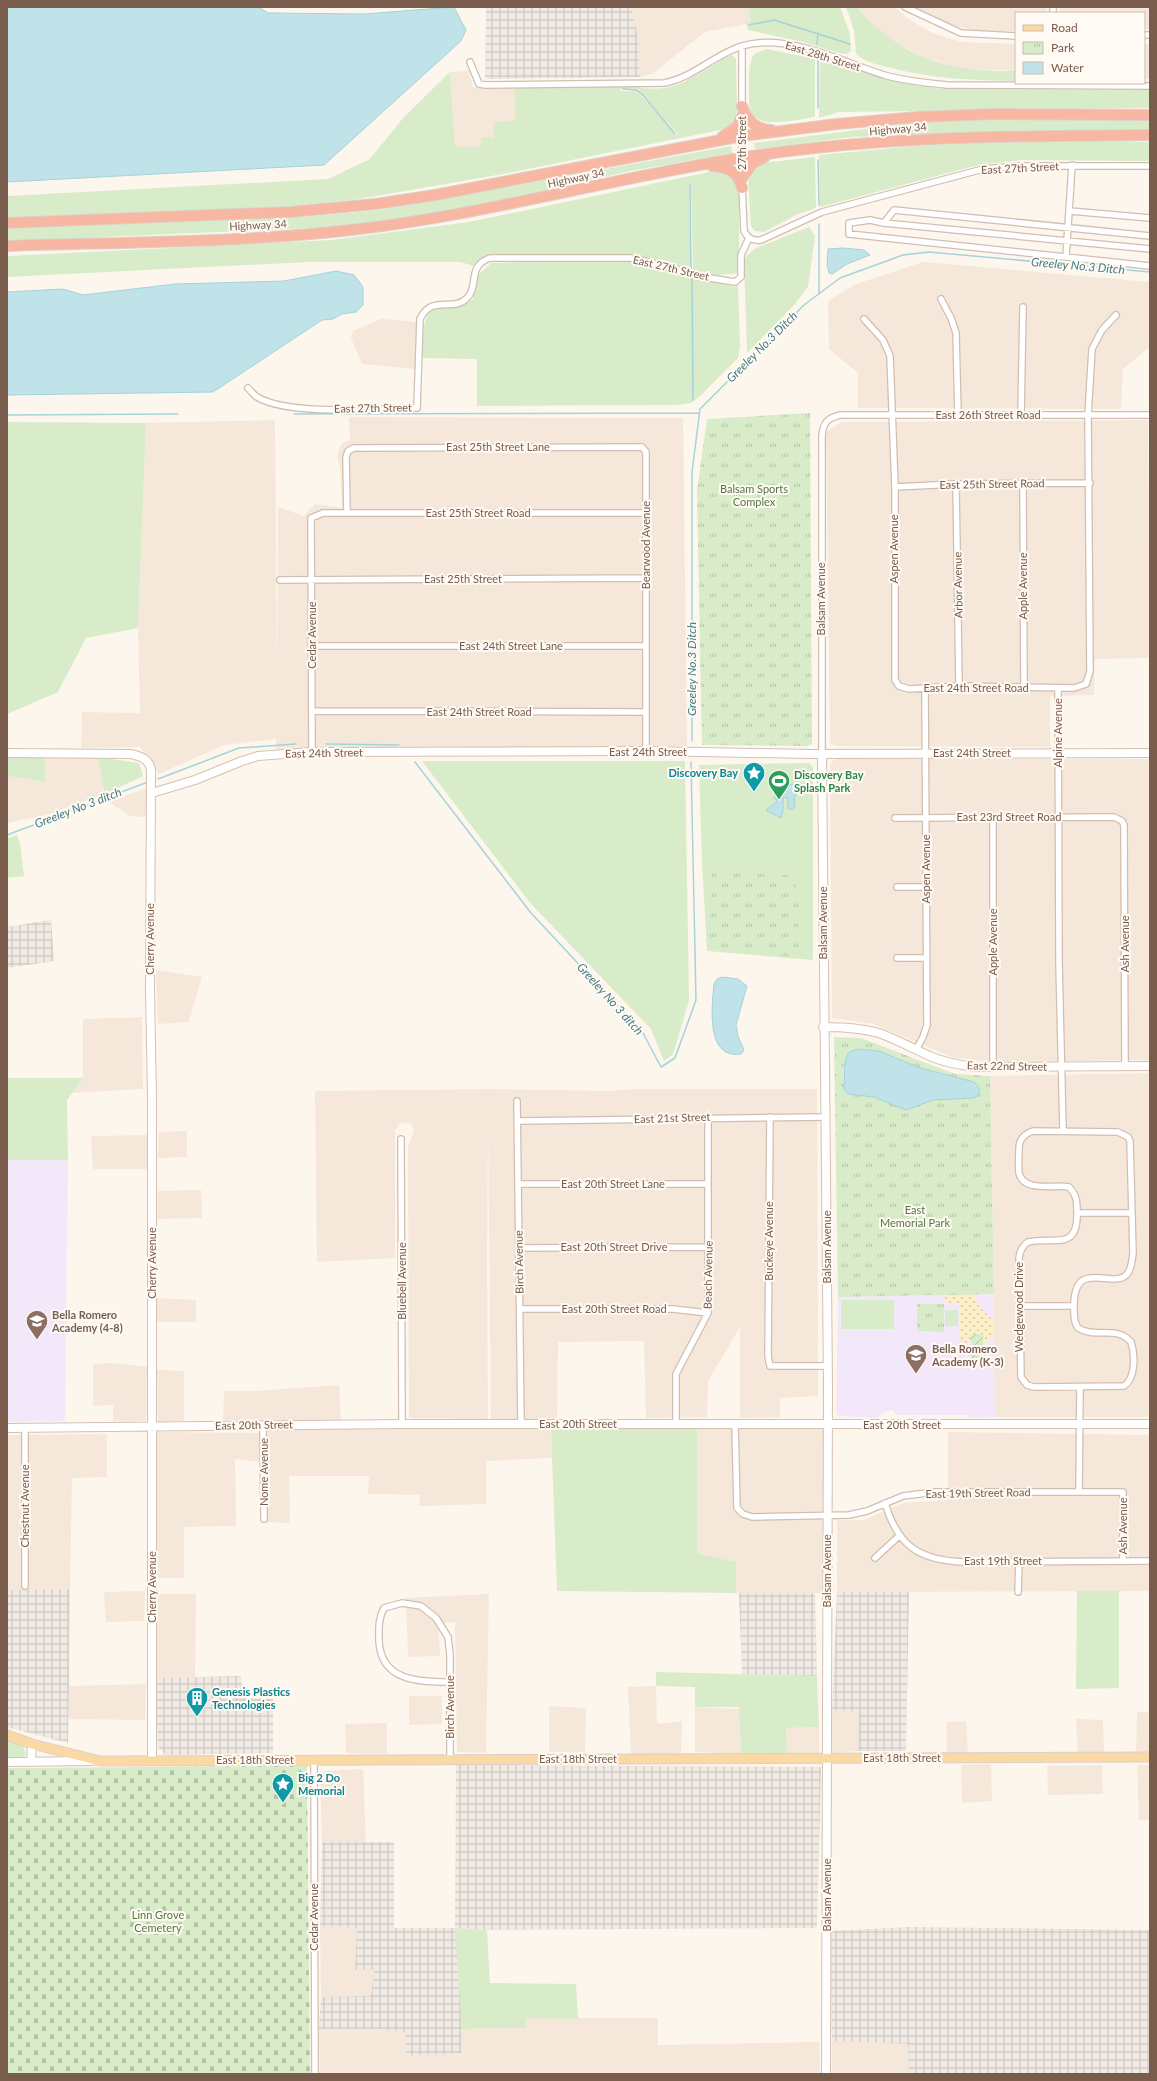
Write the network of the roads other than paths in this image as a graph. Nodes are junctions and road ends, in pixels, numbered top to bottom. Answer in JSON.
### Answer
{"nodes":[{"id":1,"x":905,"y":7,"type":"edge"},
{"id":2,"x":1015,"y":36,"type":"edge"},
{"id":3,"x":742,"y":46,"type":"junction"},
{"id":4,"x":470,"y":62,"type":"dead end"},
{"id":5,"x":1053,"y":84,"type":"edge"},
{"id":6,"x":1150,"y":86,"type":"edge"},
{"id":7,"x":742,"y":111,"type":"junction"},
{"id":8,"x":1150,"y":115,"type":"edge"},
{"id":9,"x":787,"y":130,"type":"junction"},
{"id":10,"x":1150,"y":135,"type":"edge"},
{"id":11,"x":742,"y":136,"type":"junction"},
{"id":12,"x":714,"y":141,"type":"junction"},
{"id":13,"x":772,"y":154,"type":"junction"},
{"id":14,"x":742,"y":157,"type":"junction"},
{"id":15,"x":1072,"y":165,"type":"junction"},
{"id":16,"x":696,"y":166,"type":"junction"},
{"id":17,"x":1150,"y":166,"type":"edge"},
{"id":18,"x":742,"y":183,"type":"junction"},
{"id":19,"x":1070,"y":211,"type":"junction"},
{"id":20,"x":1150,"y":218,"type":"edge"},
{"id":21,"x":7,"y":223,"type":"edge"},
{"id":22,"x":884,"y":224,"type":"junction"},
{"id":23,"x":1069,"y":227,"type":"junction"},
{"id":24,"x":1150,"y":236,"type":"edge"},
{"id":25,"x":749,"y":238,"type":"junction"},
{"id":26,"x":1068,"y":240,"type":"junction"},
{"id":27,"x":7,"y":246,"type":"edge"},
{"id":28,"x":1150,"y":249,"type":"edge"},
{"id":29,"x":1066,"y":257,"type":"junction"},
{"id":30,"x":1150,"y":266,"type":"edge"},
{"id":31,"x":942,"y":299,"type":"dead end"},
{"id":32,"x":1023,"y":307,"type":"dead end"},
{"id":33,"x":1116,"y":315,"type":"dead end"},
{"id":34,"x":864,"y":319,"type":"dead end"},
{"id":35,"x":248,"y":388,"type":"dead end"},
{"id":36,"x":892,"y":415,"type":"junction"},
{"id":37,"x":958,"y":415,"type":"junction"},
{"id":38,"x":1021,"y":415,"type":"junction"},
{"id":39,"x":1088,"y":415,"type":"junction"},
{"id":40,"x":1150,"y":415,"type":"edge"},
{"id":41,"x":827,"y":421,"type":"joint"},
{"id":42,"x":642,"y":447,"type":"joint"},
{"id":43,"x":1090,"y":483,"type":"junction"},
{"id":44,"x":956,"y":484,"type":"junction"},
{"id":45,"x":1023,"y":484,"type":"junction"},
{"id":46,"x":894,"y":487,"type":"junction"},
{"id":47,"x":347,"y":513,"type":"junction"},
{"id":48,"x":646,"y":513,"type":"junction"},
{"id":49,"x":311,"y":518,"type":"joint"},
{"id":50,"x":646,"y":578,"type":"junction"},
{"id":51,"x":280,"y":580,"type":"dead end"},
{"id":52,"x":312,"y":580,"type":"junction"},
{"id":53,"x":312,"y":646,"type":"junction"},
{"id":54,"x":645,"y":646,"type":"junction"},
{"id":55,"x":897,"y":683,"type":"joint"},
{"id":56,"x":959,"y":686,"type":"junction"},
{"id":57,"x":1024,"y":687,"type":"junction"},
{"id":58,"x":925,"y":688,"type":"junction"},
{"id":59,"x":1058,"y":688,"type":"junction"},
{"id":60,"x":312,"y":711,"type":"junction"},
{"id":61,"x":645,"y":712,"type":"junction"},
{"id":62,"x":646,"y":751,"type":"junction"},
{"id":63,"x":312,"y":752,"type":"junction"},
{"id":64,"x":7,"y":753,"type":"edge"},
{"id":65,"x":926,"y":753,"type":"junction"},
{"id":66,"x":1058,"y":753,"type":"junction"},
{"id":67,"x":1150,"y":753,"type":"edge"},
{"id":68,"x":822,"y":754,"type":"junction"},
{"id":69,"x":152,"y":793,"type":"junction"},
{"id":70,"x":1059,"y":817,"type":"junction"},
{"id":71,"x":895,"y":818,"type":"dead end"},
{"id":72,"x":926,"y":818,"type":"junction"},
{"id":73,"x":993,"y":818,"type":"junction"},
{"id":74,"x":1122,"y":821,"type":"joint"},
{"id":75,"x":897,"y":887,"type":"dead end"},
{"id":76,"x":926,"y":887,"type":"junction"},
{"id":77,"x":897,"y":958,"type":"dead end"},
{"id":78,"x":926,"y":958,"type":"junction"},
{"id":79,"x":823,"y":1027,"type":"junction"},
{"id":80,"x":916,"y":1048,"type":"junction"},
{"id":81,"x":1125,"y":1066,"type":"junction"},
{"id":82,"x":1150,"y":1066,"type":"edge"},
{"id":83,"x":993,"y":1067,"type":"junction"},
{"id":84,"x":1062,"y":1067,"type":"junction"},
{"id":85,"x":517,"y":1101,"type":"dead end"},
{"id":86,"x":708,"y":1117,"type":"junction"},
{"id":87,"x":770,"y":1117,"type":"junction"},
{"id":88,"x":826,"y":1117,"type":"junction"},
{"id":89,"x":518,"y":1120,"type":"junction"},
{"id":90,"x":1063,"y":1131,"type":"junction"},
{"id":91,"x":401,"y":1139,"type":"dead end"},
{"id":92,"x":519,"y":1184,"type":"junction"},
{"id":93,"x":708,"y":1184,"type":"junction"},
{"id":94,"x":1078,"y":1213,"type":"junction"},
{"id":95,"x":1132,"y":1213,"type":"junction"},
{"id":96,"x":709,"y":1247,"type":"junction"},
{"id":97,"x":519,"y":1248,"type":"junction"},
{"id":98,"x":1020,"y":1306,"type":"junction"},
{"id":99,"x":1074,"y":1306,"type":"junction"},
{"id":100,"x":520,"y":1309,"type":"junction"},
{"id":101,"x":708,"y":1313,"type":"junction"},
{"id":102,"x":828,"y":1366,"type":"junction"},
{"id":103,"x":1080,"y":1388,"type":"junction"},
{"id":104,"x":263,"y":1424,"type":"junction"},
{"id":105,"x":402,"y":1424,"type":"junction"},
{"id":106,"x":521,"y":1424,"type":"junction"},
{"id":107,"x":676,"y":1424,"type":"junction"},
{"id":108,"x":735,"y":1424,"type":"junction"},
{"id":109,"x":828,"y":1424,"type":"junction"},
{"id":110,"x":1080,"y":1424,"type":"junction"},
{"id":111,"x":1150,"y":1424,"type":"edge"},
{"id":112,"x":151,"y":1426,"type":"junction"},
{"id":113,"x":7,"y":1428,"type":"edge"},
{"id":114,"x":25,"y":1428,"type":"junction"},
{"id":115,"x":1079,"y":1492,"type":"junction"},
{"id":116,"x":1122,"y":1492,"type":"joint"},
{"id":117,"x":885,"y":1503,"type":"junction"},
{"id":118,"x":827,"y":1515,"type":"junction"},
{"id":119,"x":264,"y":1519,"type":"dead end"},
{"id":120,"x":899,"y":1536,"type":"junction"},
{"id":121,"x":875,"y":1558,"type":"dead end"},
{"id":122,"x":1019,"y":1561,"type":"junction"},
{"id":123,"x":1122,"y":1561,"type":"junction"},
{"id":124,"x":1150,"y":1561,"type":"edge"},
{"id":125,"x":25,"y":1586,"type":"dead end"},
{"id":126,"x":1018,"y":1592,"type":"dead end"},
{"id":127,"x":450,"y":1682,"type":"junction"},
{"id":128,"x":7,"y":1736,"type":"edge"},
{"id":129,"x":32,"y":1744,"type":"junction"},
{"id":130,"x":1150,"y":1757,"type":"edge"},
{"id":131,"x":828,"y":1758,"type":"junction"},
{"id":132,"x":314,"y":1760,"type":"junction"},
{"id":133,"x":450,"y":1760,"type":"junction"},
{"id":134,"x":100,"y":1761,"type":"junction"},
{"id":135,"x":152,"y":1761,"type":"junction"},
{"id":136,"x":7,"y":1762,"type":"edge"},
{"id":137,"x":31,"y":1762,"type":"junction"},
{"id":138,"x":315,"y":2074,"type":"edge"},
{"id":139,"x":826,"y":2074,"type":"edge"}],
"edges":[{"from":1,"to":2,"type":"street"},
{"from":3,"to":4,"type":"street","name":"East 28th Street"},
{"from":3,"to":5,"type":"street","name":"East 28th Street"},
{"from":3,"to":7,"type":"street","name":"27th Street"},
{"from":5,"to":6,"type":"street","name":"East 28th Street"},
{"from":7,"to":9,"type":"highway"},
{"from":7,"to":11,"type":"street","name":"27th Street"},
{"from":7,"to":12,"type":"highway"},
{"from":8,"to":9,"type":"highway","name":"Highway 34"},
{"from":9,"to":11,"type":"highway","name":"Highway 34"},
{"from":10,"to":13,"type":"highway","name":"Highway 34"},
{"from":11,"to":12,"type":"highway","name":"Highway 34"},
{"from":11,"to":14,"type":"street","name":"27th Street"},
{"from":12,"to":21,"type":"highway","name":"Highway 34"},
{"from":13,"to":14,"type":"highway","name":"Highway 34"},
{"from":13,"to":18,"type":"highway"},
{"from":14,"to":16,"type":"highway","name":"Highway 34"},
{"from":14,"to":18,"type":"street","name":"27th Street"},
{"from":15,"to":17,"type":"street","name":"East 27th Street"},
{"from":15,"to":19,"type":"street"},
{"from":15,"to":25,"type":"street","name":"East 27th Street"},
{"from":16,"to":18,"type":"highway"},
{"from":16,"to":27,"type":"highway","name":"Highway 34"},
{"from":18,"to":25,"type":"street","name":"27th Street"},
{"from":19,"to":20,"type":"street"},
{"from":19,"to":23,"type":"street"},
{"from":22,"to":23,"type":"street"},
{"from":22,"to":26,"type":"street"},
{"from":22,"to":29,"type":"street"},
{"from":23,"to":24,"type":"street"},
{"from":23,"to":26,"type":"street"},
{"from":25,"to":35,"type":"street","name":"East 27th Street"},
{"from":26,"to":28,"type":"street"},
{"from":26,"to":29,"type":"street"},
{"from":29,"to":30,"type":"street"},
{"from":31,"to":37,"type":"street"},
{"from":32,"to":38,"type":"street"},
{"from":33,"to":39,"type":"street","name":"Alpine Avenue"},
{"from":34,"to":36,"type":"street","name":"Aspen Avenue"},
{"from":36,"to":37,"type":"street","name":"East 26th Street Road"},
{"from":36,"to":41,"type":"street","name":"East 26th Street Road"},
{"from":36,"to":46,"type":"street","name":"Aspen Avenue"},
{"from":37,"to":38,"type":"street","name":"East 26th Street Road"},
{"from":38,"to":39,"type":"street","name":"East 26th Street Road"},
{"from":39,"to":40,"type":"street","name":"East 26th Street Road"},
{"from":39,"to":43,"type":"street","name":"Alpine Avenue"},
{"from":41,"to":68,"type":"street","name":"Balsam Avenue"},
{"from":42,"to":47,"type":"street","name":"East 25th Street Lane"},
{"from":42,"to":48,"type":"street","name":"Bearwood Avenue"},
{"from":43,"to":45,"type":"street","name":"East 25th Street Road"},
{"from":43,"to":59,"type":"street","name":"Alpine Avenue"},
{"from":44,"to":45,"type":"street","name":"East 25th Street Road"},
{"from":44,"to":46,"type":"street","name":"East 25th Street Road"},
{"from":44,"to":56,"type":"street","name":"Arbor Avenue"},
{"from":45,"to":57,"type":"street","name":"Apple Avenue"},
{"from":46,"to":55,"type":"street","name":"Aspen Avenue"},
{"from":47,"to":48,"type":"street","name":"East 25th Street Road"},
{"from":47,"to":49,"type":"street","name":"East 25th Street Road"},
{"from":48,"to":50,"type":"street","name":"Bearwood Avenue"},
{"from":49,"to":52,"type":"street","name":"Cedar Avenue"},
{"from":50,"to":52,"type":"street","name":"East 25th Street"},
{"from":50,"to":54,"type":"street","name":"Bearwood Avenue"},
{"from":51,"to":52,"type":"street","name":"East 25th Street"},
{"from":52,"to":53,"type":"street","name":"Cedar Avenue"},
{"from":53,"to":54,"type":"street","name":"East 24th Street Lane"},
{"from":53,"to":60,"type":"street","name":"Cedar Avenue"},
{"from":54,"to":61,"type":"street"},
{"from":55,"to":58,"type":"street","name":"East 24th Street Road"},
{"from":56,"to":57,"type":"street","name":"East 24th Street Road"},
{"from":56,"to":58,"type":"street","name":"East 24th Street Road"},
{"from":57,"to":59,"type":"street","name":"East 24th Street Road"},
{"from":58,"to":65,"type":"street","name":"Aspen Avenue"},
{"from":59,"to":66,"type":"street","name":"Alpine Avenue"},
{"from":60,"to":61,"type":"street","name":"East 24th Street Road"},
{"from":60,"to":63,"type":"street","name":"Cedar Avenue"},
{"from":61,"to":62,"type":"street"},
{"from":62,"to":63,"type":"street","name":"East 24th Street"},
{"from":62,"to":68,"type":"street","name":"East 24th Street"},
{"from":63,"to":69,"type":"street","name":"East 24th Street"},
{"from":64,"to":69,"type":"street","name":"Cherry Avenue"},
{"from":65,"to":66,"type":"street","name":"East 24th Street"},
{"from":65,"to":68,"type":"street","name":"East 24th Street"},
{"from":65,"to":72,"type":"street","name":"Aspen Avenue"},
{"from":66,"to":67,"type":"street","name":"East 24th Street"},
{"from":66,"to":70,"type":"street","name":"Alpine Avenue"},
{"from":68,"to":79,"type":"street","name":"Balsam Avenue"},
{"from":69,"to":112,"type":"street","name":"Cherry Avenue"},
{"from":70,"to":73,"type":"street","name":"East 23rd Street Road"},
{"from":70,"to":74,"type":"street","name":"East 23rd Street Road"},
{"from":70,"to":84,"type":"street","name":"Alpine Avenue"},
{"from":71,"to":72,"type":"street","name":"East 23rd Street Road"},
{"from":72,"to":73,"type":"street","name":"East 23rd Street Road"},
{"from":72,"to":76,"type":"street","name":"Aspen Avenue"},
{"from":73,"to":83,"type":"street","name":"Apple Avenue"},
{"from":74,"to":81,"type":"street","name":"Ash Avenue"},
{"from":75,"to":76,"type":"street"},
{"from":76,"to":78,"type":"street","name":"Aspen Avenue"},
{"from":77,"to":78,"type":"street"},
{"from":78,"to":80,"type":"street","name":"Aspen Avenue"},
{"from":79,"to":80,"type":"street","name":"East 22nd Street"},
{"from":79,"to":88,"type":"street","name":"Balsam Avenue"},
{"from":80,"to":83,"type":"street","name":"East 22nd Street"},
{"from":81,"to":82,"type":"street","name":"East 22nd Street"},
{"from":81,"to":84,"type":"street","name":"East 22nd Street"},
{"from":83,"to":84,"type":"street","name":"East 22nd Street"},
{"from":84,"to":90,"type":"street","name":"Alpine Avenue"},
{"from":85,"to":89,"type":"street","name":"Birch Avenue"},
{"from":86,"to":87,"type":"street","name":"East 21st Street"},
{"from":86,"to":89,"type":"street","name":"East 21st Street"},
{"from":86,"to":93,"type":"street","name":"Beach Avenue"},
{"from":87,"to":88,"type":"street","name":"East 21st Street"},
{"from":87,"to":102,"type":"street","name":"Buckeye Avenue"},
{"from":88,"to":102,"type":"street","name":"Balsam Avenue"},
{"from":89,"to":92,"type":"street","name":"Birch Avenue"},
{"from":90,"to":94,"type":"street","name":"Wedgewood Drive"},
{"from":90,"to":95,"type":"street","name":"Wedgewood Drive"},
{"from":91,"to":105,"type":"street","name":"Bluebell Avenue"},
{"from":92,"to":93,"type":"street","name":"East 20th Street Lane"},
{"from":92,"to":97,"type":"street","name":"Birch Avenue"},
{"from":93,"to":96,"type":"street","name":"Beach Avenue"},
{"from":94,"to":95,"type":"street"},
{"from":94,"to":98,"type":"street","name":"Wedgewood Drive"},
{"from":95,"to":99,"type":"street"},
{"from":96,"to":97,"type":"street","name":"East 20th Street Drive"},
{"from":96,"to":101,"type":"street","name":"Beach Avenue"},
{"from":97,"to":100,"type":"street","name":"Birch Avenue"},
{"from":98,"to":99,"type":"street"},
{"from":98,"to":103,"type":"street","name":"Wedgewood Drive"},
{"from":99,"to":103,"type":"street"},
{"from":100,"to":101,"type":"street","name":"East 20th Street Road"},
{"from":100,"to":106,"type":"street","name":"Birch Avenue"},
{"from":101,"to":107,"type":"street","name":"Beach Avenue"},
{"from":102,"to":109,"type":"street","name":"Balsam Avenue"},
{"from":103,"to":110,"type":"street"},
{"from":104,"to":105,"type":"street","name":"East 20th Street"},
{"from":104,"to":112,"type":"street","name":"East 20th Street"},
{"from":104,"to":119,"type":"street","name":"Nome Avenue"},
{"from":105,"to":106,"type":"street","name":"East 20th Street"},
{"from":106,"to":107,"type":"street","name":"East 20th Street"},
{"from":107,"to":108,"type":"street","name":"East 20th Street"},
{"from":108,"to":109,"type":"street","name":"East 20th Street"},
{"from":108,"to":118,"type":"street"},
{"from":109,"to":110,"type":"street","name":"East 20th Street"},
{"from":109,"to":118,"type":"street","name":"Balsam Avenue"},
{"from":110,"to":111,"type":"street","name":"East 20th Street"},
{"from":110,"to":115,"type":"street"},
{"from":112,"to":114,"type":"street","name":"East 20th Street"},
{"from":112,"to":135,"type":"street","name":"Cherry Avenue"},
{"from":113,"to":114,"type":"street","name":"East 20th Street"},
{"from":114,"to":125,"type":"street","name":"Chestnut Avenue"},
{"from":115,"to":116,"type":"street","name":"East 19th Street Road"},
{"from":115,"to":117,"type":"street","name":"East 19th Street Road"},
{"from":116,"to":123,"type":"street","name":"Ash Avenue"},
{"from":117,"to":118,"type":"street","name":"East 19th Street Road"},
{"from":117,"to":120,"type":"street","name":"East 19th Street"},
{"from":118,"to":131,"type":"street","name":"Balsam Avenue"},
{"from":120,"to":121,"type":"street"},
{"from":120,"to":122,"type":"street","name":"East 19th Street"},
{"from":122,"to":123,"type":"street","name":"East 19th Street"},
{"from":122,"to":126,"type":"street"},
{"from":123,"to":124,"type":"street","name":"East 19th Street"},
{"from":127,"to":127,"type":"street","name":"Birch Avenue"},
{"from":127,"to":133,"type":"street","name":"Birch Avenue"},
{"from":128,"to":129,"type":"main road"},
{"from":129,"to":134,"type":"main road"},
{"from":129,"to":137,"type":"street"},
{"from":130,"to":131,"type":"main road","name":"East 18th Street"},
{"from":131,"to":133,"type":"main road","name":"East 18th Street"},
{"from":131,"to":139,"type":"street","name":"Balsam Avenue"},
{"from":132,"to":133,"type":"main road","name":"East 18th Street"},
{"from":132,"to":135,"type":"main road","name":"East 18th Street"},
{"from":132,"to":138,"type":"street","name":"Cedar Avenue"},
{"from":134,"to":135,"type":"main road","name":"East 18th Street"},
{"from":134,"to":137,"type":"street","name":"East 18th Street"},
{"from":136,"to":137,"type":"street","name":"East 18th Street"}]}
